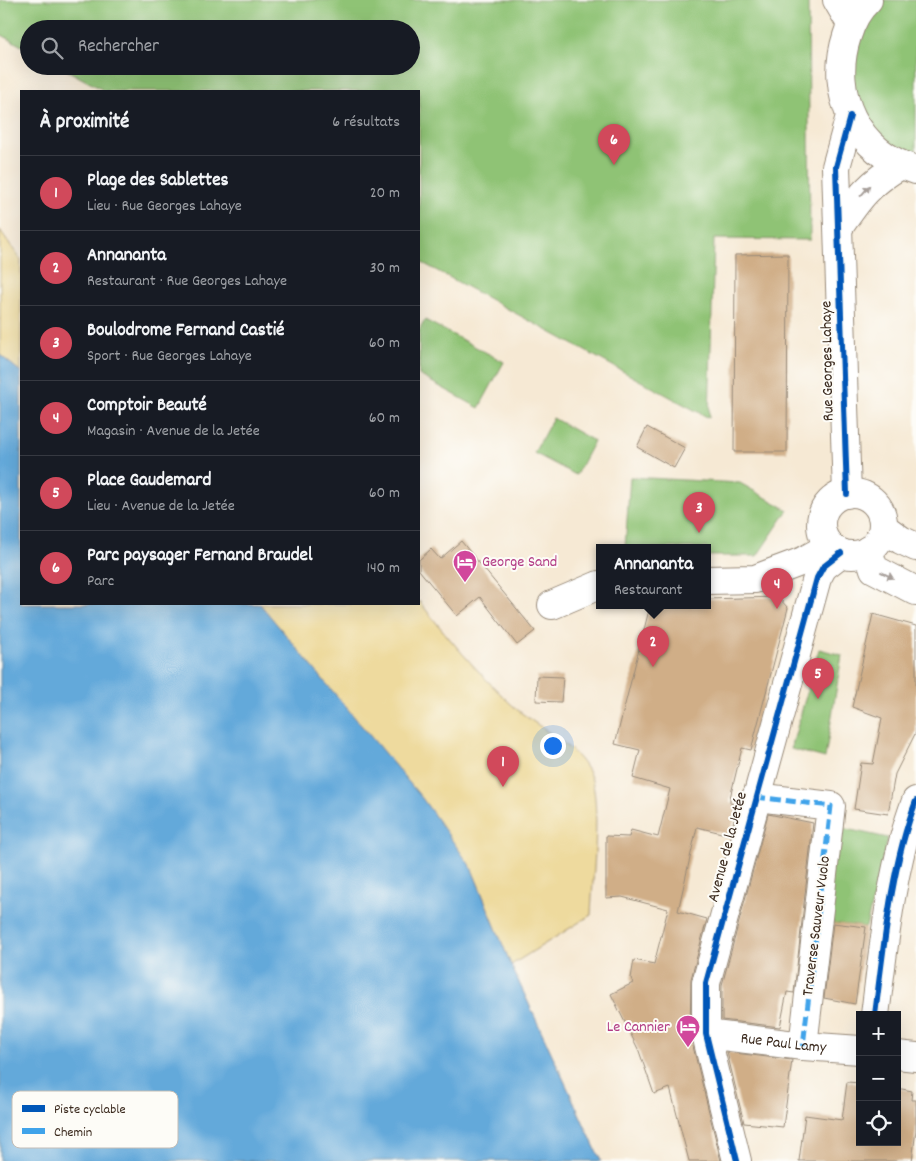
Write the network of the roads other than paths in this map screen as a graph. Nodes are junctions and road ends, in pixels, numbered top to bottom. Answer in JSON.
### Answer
{"nodes":[{"id":1,"x":837,"y":0,"type":"edge"},
{"id":2,"x":868,"y":0,"type":"edge"},
{"id":3,"x":851,"y":24,"type":"junction"},
{"id":4,"x":850,"y":116,"type":"junction"},
{"id":5,"x":908,"y":167,"type":"edge"},
{"id":6,"x":839,"y":227,"type":"junction"},
{"id":7,"x":847,"y":494,"type":"junction"},
{"id":8,"x":883,"y":526,"type":"junction"},
{"id":9,"x":916,"y":547,"type":"edge"},
{"id":10,"x":836,"y":550,"type":"junction"},
{"id":11,"x":868,"y":550,"type":"junction"},
{"id":12,"x":711,"y":580,"type":"edge"},
{"id":13,"x":596,"y":586,"type":"edge"},
{"id":14,"x":916,"y":591,"type":"edge"},
{"id":15,"x":552,"y":605,"type":"dead end"},
{"id":16,"x":756,"y":797,"type":"junction"},
{"id":17,"x":916,"y":801,"type":"edge"},
{"id":18,"x":876,"y":1011,"type":"edge"},
{"id":19,"x":706,"y":1034,"type":"junction"},
{"id":20,"x":802,"y":1046,"type":"junction"},
{"id":21,"x":856,"y":1050,"type":"edge"},
{"id":22,"x":901,"y":1055,"type":"edge"},
{"id":23,"x":916,"y":1057,"type":"edge"},
{"id":24,"x":737,"y":1161,"type":"edge"}],
"edges":[{"from":1,"to":3,"type":"street"},
{"from":2,"to":3,"type":"street"},
{"from":3,"to":4,"type":"street"},
{"from":4,"to":5,"type":"street"},
{"from":4,"to":6,"type":"street","name":"Rue Georges Lahaye"},
{"from":6,"to":5,"type":"street","one_way":true},
{"from":6,"to":7,"type":"street","name":"Rue Georges Lahaye"},
{"from":7,"to":8,"type":"street"},
{"from":7,"to":10,"type":"street"},
{"from":8,"to":9,"type":"street"},
{"from":8,"to":11,"type":"street"},
{"from":10,"to":11,"type":"street"},
{"from":10,"to":12,"type":"street"},
{"from":10,"to":16,"type":"street","name":"Avenue de la Jetée"},
{"from":11,"to":14,"type":"street","one_way":true},
{"from":13,"to":15,"type":"street"},
{"from":16,"to":19,"type":"street","name":"Avenue de la Jetée"},
{"from":16,"to":20,"type":"street","name":"Traverse Sauveur Vuolo"},
{"from":17,"to":18,"type":"street"},
{"from":19,"to":20,"type":"street","name":"Rue Paul Lamy"},
{"from":19,"to":24,"type":"street","name":"Avenue de la Jetée"},
{"from":20,"to":21,"type":"street","name":"Rue Paul Lamy"},
{"from":22,"to":23,"type":"street"}]}
